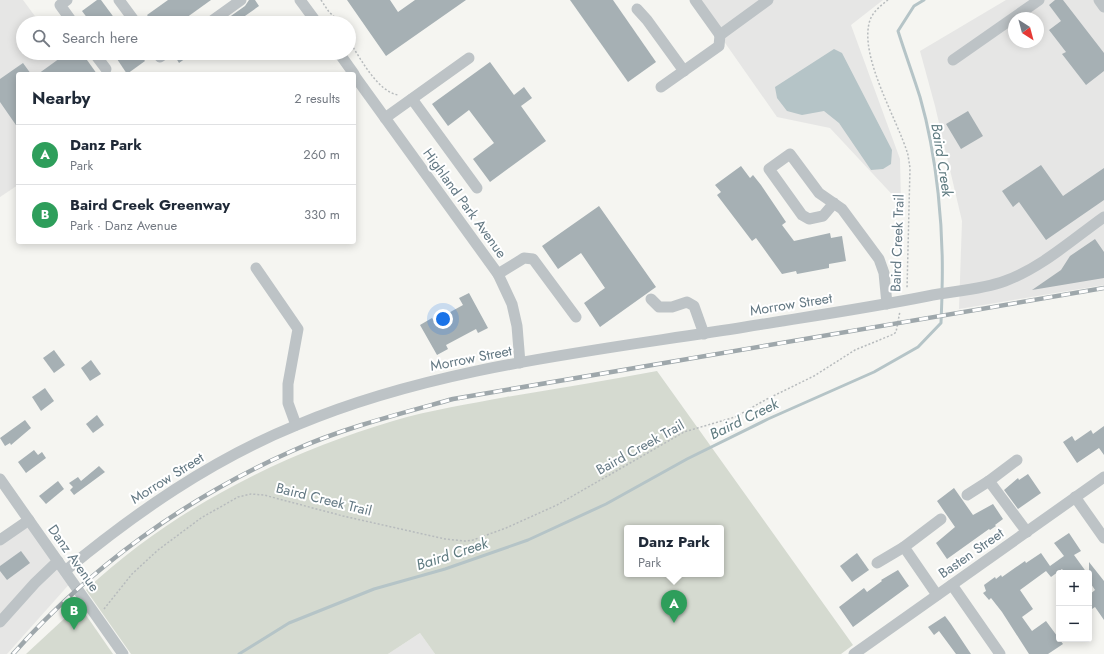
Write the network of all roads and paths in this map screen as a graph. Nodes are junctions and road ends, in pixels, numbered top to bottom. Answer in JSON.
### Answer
{"nodes":[{"id":1,"x":67,"y":0,"type":"edge"},
{"id":2,"x":119,"y":0,"type":"edge"},
{"id":3,"x":241,"y":0,"type":"edge"},
{"id":4,"x":300,"y":0,"type":"edge"},
{"id":5,"x":321,"y":0,"type":"edge"},
{"id":6,"x":695,"y":0,"type":"edge"},
{"id":7,"x":768,"y":0,"type":"edge"},
{"id":8,"x":888,"y":0,"type":"edge"},
{"id":9,"x":1039,"y":0,"type":"edge"},
{"id":10,"x":1099,"y":0,"type":"edge"},
{"id":11,"x":1104,"y":7,"type":"edge"},
{"id":12,"x":637,"y":9,"type":"dead end"},
{"id":13,"x":68,"y":16,"type":"edge"},
{"id":14,"x":131,"y":16,"type":"edge"},
{"id":15,"x":219,"y":16,"type":"edge"},
{"id":16,"x":312,"y":16,"type":"edge"},
{"id":17,"x":333,"y":16,"type":"edge"},
{"id":18,"x":720,"y":35,"type":"junction"},
{"id":19,"x":356,"y":51,"type":"edge"},
{"id":20,"x":469,"y":58,"type":"dead end"},
{"id":21,"x":99,"y":60,"type":"edge"},
{"id":22,"x":343,"y":60,"type":"edge"},
{"id":23,"x":953,"y":60,"type":"dead end"},
{"id":24,"x":106,"y":69,"type":"dead end"},
{"id":25,"x":684,"y":71,"type":"junction"},
{"id":26,"x":352,"y":72,"type":"edge"},
{"id":27,"x":356,"y":77,"type":"edge"},
{"id":28,"x":661,"y":87,"type":"dead end"},
{"id":29,"x":410,"y":100,"type":"junction"},
{"id":30,"x":385,"y":118,"type":"junction"},
{"id":31,"x":477,"y":188,"type":"dead end"},
{"id":32,"x":834,"y":203,"type":"junction"},
{"id":33,"x":1104,"y":217,"type":"edge"},
{"id":34,"x":256,"y":268,"type":"dead end"},
{"id":35,"x":498,"y":274,"type":"junction"},
{"id":36,"x":651,"y":300,"type":"dead end"},
{"id":37,"x":905,"y":301,"type":"junction"},
{"id":38,"x":887,"y":304,"type":"junction"},
{"id":39,"x":576,"y":317,"type":"dead end"},
{"id":40,"x":704,"y":334,"type":"junction"},
{"id":41,"x":520,"y":364,"type":"junction"},
{"id":42,"x":296,"y":425,"type":"junction"},
{"id":43,"x":1018,"y":460,"type":"dead end"},
{"id":44,"x":1104,"y":477,"type":"edge"},
{"id":45,"x":0,"y":479,"type":"edge"},
{"id":46,"x":989,"y":480,"type":"junction"},
{"id":47,"x":967,"y":495,"type":"dead end"},
{"id":48,"x":1075,"y":497,"type":"junction"},
{"id":49,"x":941,"y":519,"type":"dead end"},
{"id":50,"x":29,"y":520,"type":"junction"},
{"id":51,"x":1027,"y":532,"type":"junction"},
{"id":52,"x":1104,"y":538,"type":"edge"},
{"id":53,"x":0,"y":540,"type":"edge"},
{"id":54,"x":904,"y":546,"type":"junction"},
{"id":55,"x":58,"y":561,"type":"junction"},
{"id":56,"x":877,"y":563,"type":"dead end"},
{"id":57,"x":65,"y":571,"type":"junction"},
{"id":58,"x":952,"y":585,"type":"junction"},
{"id":59,"x":937,"y":595,"type":"junction"},
{"id":60,"x":95,"y":615,"type":"junction"},
{"id":61,"x":0,"y":622,"type":"edge"},
{"id":62,"x":859,"y":653,"type":"edge"},
{"id":63,"x":123,"y":654,"type":"edge"},
{"id":64,"x":1000,"y":654,"type":"edge"}],
"edges":[{"from":1,"to":13,"type":"street"},
{"from":2,"to":14,"type":"street"},
{"from":3,"to":15,"type":"street"},
{"from":4,"to":16,"type":"street"},
{"from":5,"to":17,"type":"path"},
{"from":6,"to":18,"type":"street"},
{"from":7,"to":18,"type":"street"},
{"from":8,"to":37,"type":"path","name":"Baird Creek Trail"},
{"from":9,"to":23,"type":"street"},
{"from":10,"to":11,"type":"street"},
{"from":12,"to":25,"type":"street"},
{"from":18,"to":25,"type":"street"},
{"from":19,"to":29,"type":"path"},
{"from":20,"to":29,"type":"street"},
{"from":21,"to":24,"type":"street"},
{"from":22,"to":26,"type":"street","name":"Highland Park Avenue"},
{"from":25,"to":28,"type":"street"},
{"from":27,"to":30,"type":"street","name":"Highland Park Avenue"},
{"from":29,"to":30,"type":"street"},
{"from":29,"to":31,"type":"street"},
{"from":30,"to":35,"type":"street","name":"Highland Park Avenue"},
{"from":32,"to":32,"type":"street"},
{"from":32,"to":38,"type":"street"},
{"from":33,"to":37,"type":"street","name":"Morrow Street"},
{"from":34,"to":42,"type":"street"},
{"from":35,"to":39,"type":"street"},
{"from":35,"to":41,"type":"street","name":"Highland Park Avenue"},
{"from":36,"to":40,"type":"street"},
{"from":37,"to":38,"type":"street","name":"Morrow Street"},
{"from":37,"to":60,"type":"path","name":"Baird Creek Trail"},
{"from":38,"to":40,"type":"street","name":"Morrow Street"},
{"from":40,"to":41,"type":"street","name":"Morrow Street"},
{"from":41,"to":42,"type":"street","name":"Morrow Street"},
{"from":42,"to":57,"type":"street","name":"Morrow Street"},
{"from":43,"to":46,"type":"street"},
{"from":44,"to":48,"type":"street","name":"Basten Street"},
{"from":45,"to":50,"type":"street","name":"Danz Avenue"},
{"from":46,"to":47,"type":"street"},
{"from":46,"to":51,"type":"street"},
{"from":48,"to":51,"type":"street","name":"Basten Street"},
{"from":48,"to":52,"type":"street"},
{"from":49,"to":54,"type":"street"},
{"from":50,"to":53,"type":"street"},
{"from":50,"to":55,"type":"street","name":"Danz Avenue"},
{"from":51,"to":58,"type":"street","name":"Basten Street"},
{"from":54,"to":56,"type":"street"},
{"from":54,"to":59,"type":"street"},
{"from":55,"to":57,"type":"street","name":"Danz Avenue"},
{"from":55,"to":61,"type":"street"},
{"from":57,"to":60,"type":"street","name":"Danz Avenue"},
{"from":58,"to":59,"type":"street","name":"Basten Street"},
{"from":58,"to":64,"type":"street"},
{"from":59,"to":62,"type":"street","name":"Basten Street"},
{"from":60,"to":63,"type":"street","name":"Danz Avenue"}]}
